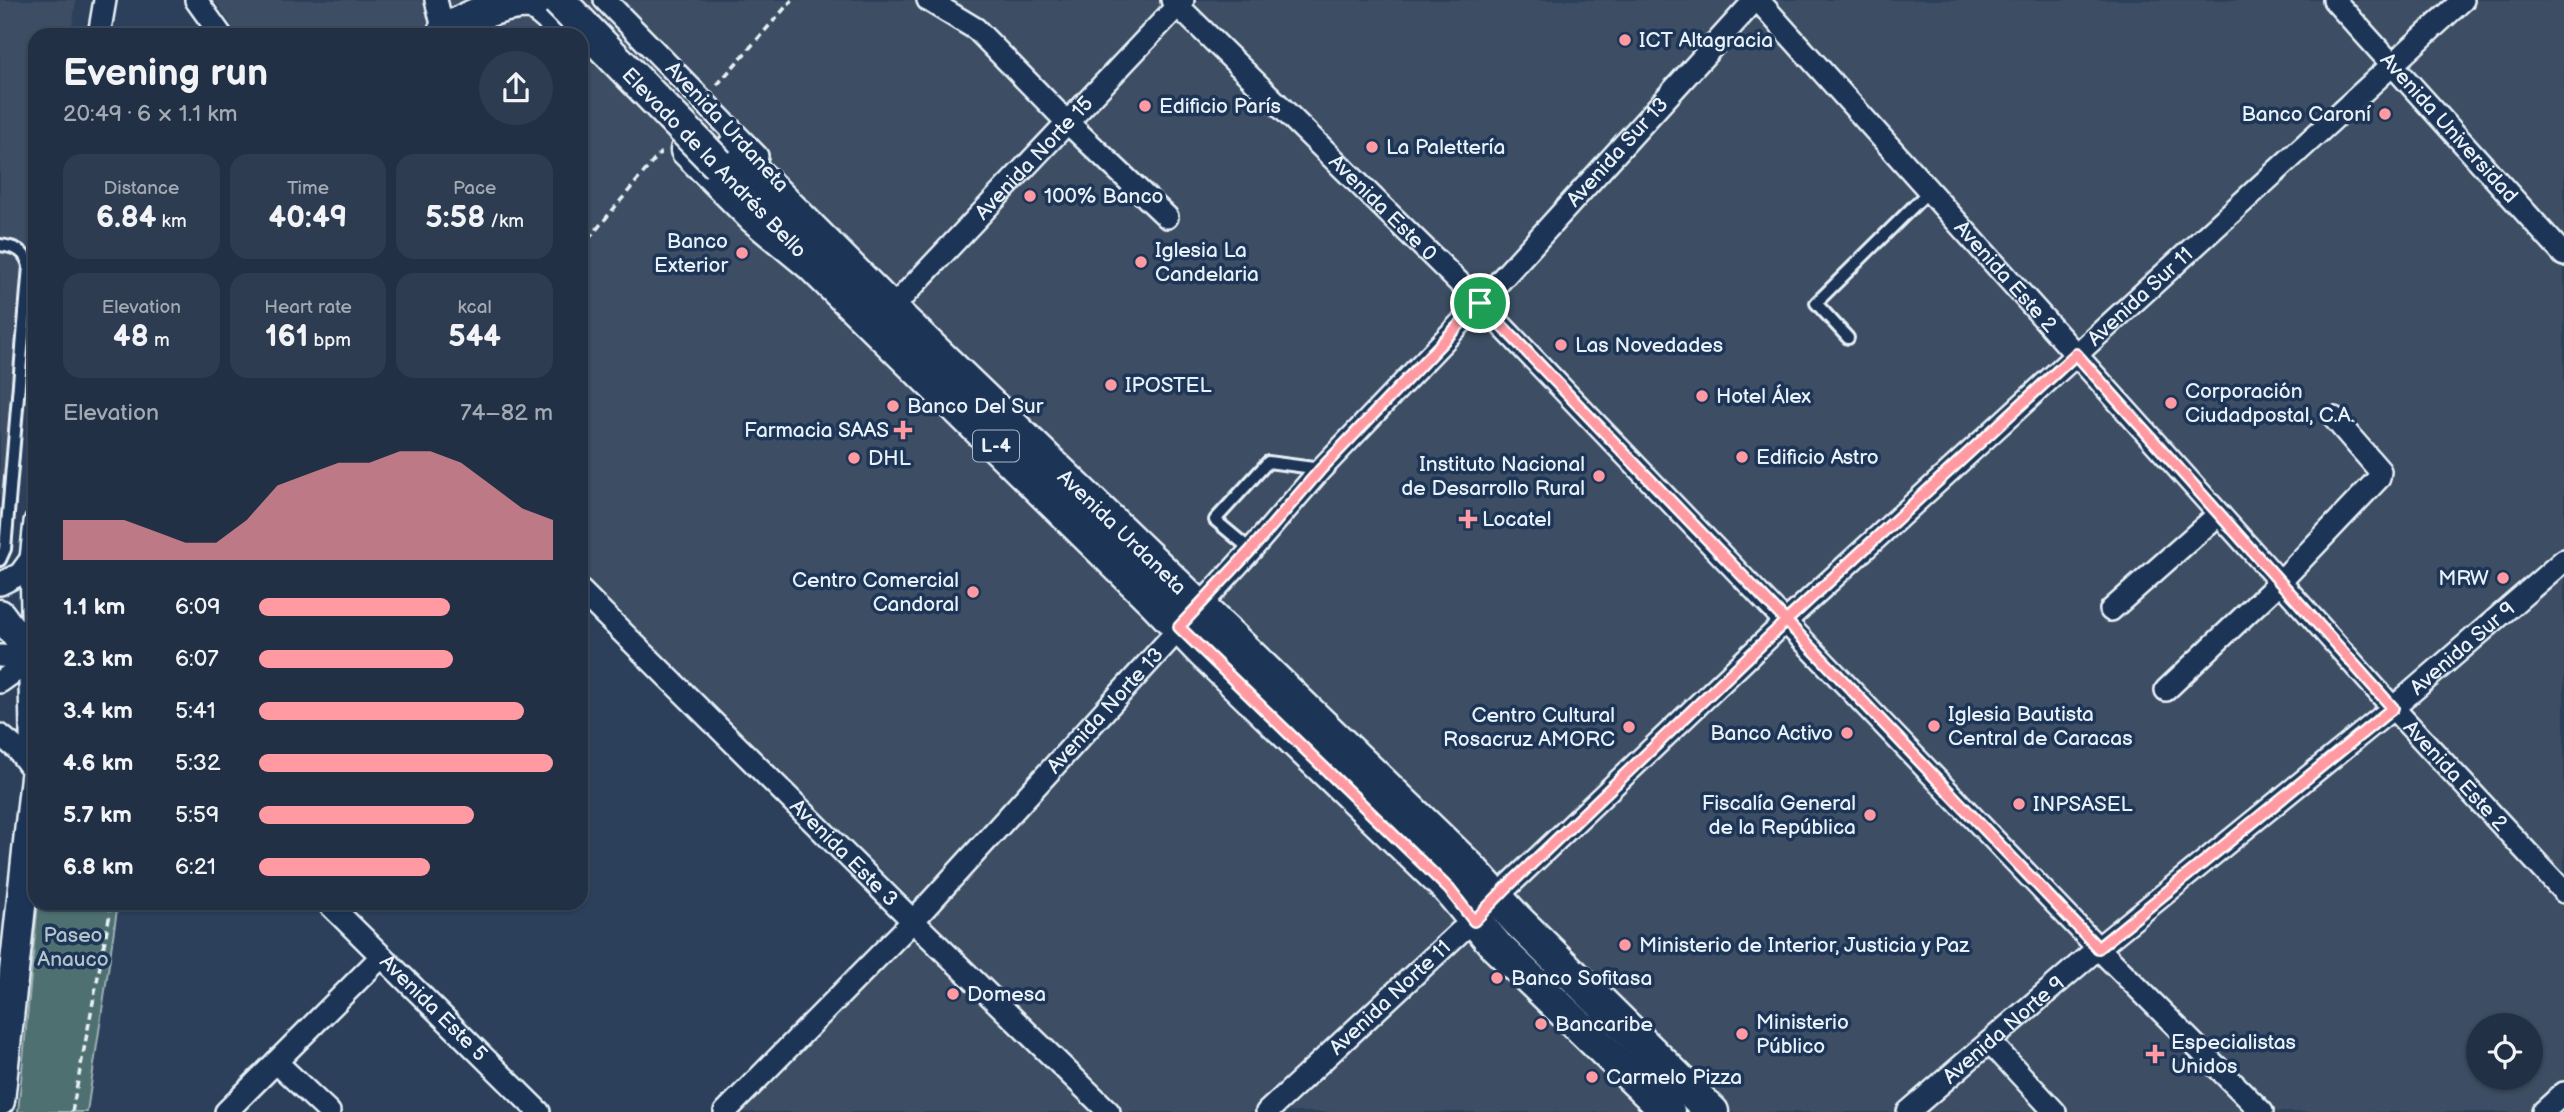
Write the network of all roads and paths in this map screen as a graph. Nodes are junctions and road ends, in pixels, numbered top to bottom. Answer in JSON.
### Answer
{"nodes":[{"id":1,"x":105,"y":0,"type":"edge"},
{"id":2,"x":196,"y":0,"type":"edge"},
{"id":3,"x":436,"y":0,"type":"edge"},
{"id":4,"x":468,"y":0,"type":"edge"},
{"id":5,"x":587,"y":0,"type":"edge"},
{"id":6,"x":604,"y":0,"type":"edge"},
{"id":7,"x":792,"y":0,"type":"edge"},
{"id":8,"x":928,"y":0,"type":"edge"},
{"id":9,"x":1757,"y":0,"type":"edge"},
{"id":10,"x":2334,"y":0,"type":"edge"},
{"id":11,"x":2463,"y":0,"type":"edge"},
{"id":12,"x":1178,"y":2,"type":"edge"},
{"id":13,"x":551,"y":10,"type":"edge"},
{"id":14,"x":100,"y":28,"type":"edge"},
{"id":15,"x":217,"y":28,"type":"edge"},
{"id":16,"x":443,"y":28,"type":"edge"},
{"id":17,"x":448,"y":28,"type":"edge"},
{"id":18,"x":453,"y":28,"type":"edge"},
{"id":19,"x":572,"y":28,"type":"edge"},
{"id":20,"x":588,"y":41,"type":"edge"},
{"id":21,"x":588,"y":53,"type":"edge"},
{"id":22,"x":2393,"y":65,"type":"junction"},
{"id":23,"x":712,"y":90,"type":"dead end"},
{"id":24,"x":1068,"y":123,"type":"junction"},
{"id":25,"x":671,"y":138,"type":"junction"},
{"id":26,"x":725,"y":157,"type":"junction"},
{"id":27,"x":1930,"y":190,"type":"junction"},
{"id":28,"x":1167,"y":217,"type":"dead end"},
{"id":29,"x":588,"y":239,"type":"edge"},
{"id":30,"x":0,"y":245,"type":"edge"},
{"id":31,"x":28,"y":255,"type":"edge"},
{"id":32,"x":820,"y":255,"type":"junction"},
{"id":33,"x":2564,"y":255,"type":"edge"},
{"id":34,"x":28,"y":278,"type":"edge"},
{"id":35,"x":1480,"y":303,"type":"junction"},
{"id":36,"x":891,"y":309,"type":"junction"},
{"id":37,"x":1848,"y":338,"type":"dead end"},
{"id":38,"x":2076,"y":354,"type":"junction"},
{"id":39,"x":2334,"y":418,"type":"dead end"},
{"id":40,"x":1321,"y":469,"type":"junction"},
{"id":41,"x":2219,"y":514,"type":"junction"},
{"id":42,"x":1251,"y":550,"type":"junction"},
{"id":43,"x":0,"y":560,"type":"edge"},
{"id":44,"x":2564,"y":560,"type":"edge"},
{"id":45,"x":28,"y":568,"type":"edge"},
{"id":46,"x":2280,"y":582,"type":"junction"},
{"id":47,"x":0,"y":584,"type":"edge"},
{"id":48,"x":588,"y":598,"type":"edge"},
{"id":49,"x":2110,"y":610,"type":"dead end"},
{"id":50,"x":0,"y":614,"type":"edge"},
{"id":51,"x":1189,"y":616,"type":"junction"},
{"id":52,"x":1786,"y":621,"type":"junction"},
{"id":53,"x":28,"y":650,"type":"edge"},
{"id":54,"x":0,"y":656,"type":"edge"},
{"id":55,"x":28,"y":658,"type":"edge"},
{"id":56,"x":28,"y":662,"type":"edge"},
{"id":57,"x":0,"y":682,"type":"edge"},
{"id":58,"x":2166,"y":690,"type":"dead end"},
{"id":59,"x":2393,"y":708,"type":"junction"},
{"id":60,"x":0,"y":735,"type":"edge"},
{"id":61,"x":28,"y":765,"type":"edge"},
{"id":62,"x":28,"y":840,"type":"edge"},
{"id":63,"x":2564,"y":892,"type":"edge"},
{"id":64,"x":1496,"y":898,"type":"junction"},
{"id":65,"x":111,"y":910,"type":"edge"},
{"id":66,"x":335,"y":910,"type":"edge"},
{"id":67,"x":913,"y":921,"type":"junction"},
{"id":68,"x":1474,"y":921,"type":"junction"},
{"id":69,"x":2098,"y":948,"type":"junction"},
{"id":70,"x":381,"y":957,"type":"junction"},
{"id":71,"x":1990,"y":1042,"type":"junction"},
{"id":72,"x":276,"y":1062,"type":"junction"},
{"id":73,"x":2564,"y":1093,"type":"edge"},
{"id":74,"x":0,"y":1101,"type":"edge"},
{"id":75,"x":72,"y":1112,"type":"edge"},
{"id":76,"x":226,"y":1112,"type":"edge"},
{"id":77,"x":328,"y":1112,"type":"edge"},
{"id":78,"x":540,"y":1112,"type":"edge"},
{"id":79,"x":724,"y":1112,"type":"edge"},
{"id":80,"x":1109,"y":1112,"type":"edge"},
{"id":81,"x":1267,"y":1112,"type":"edge"},
{"id":82,"x":1668,"y":1112,"type":"edge"},
{"id":83,"x":1712,"y":1112,"type":"edge"},
{"id":84,"x":1908,"y":1112,"type":"edge"},
{"id":85,"x":2055,"y":1112,"type":"edge"},
{"id":86,"x":2262,"y":1112,"type":"edge"},
{"id":87,"x":2543,"y":1112,"type":"edge"}],
"edges":[{"from":1,"to":14,"type":"street"},
{"from":2,"to":15,"type":"street"},
{"from":3,"to":16,"type":"street"},
{"from":4,"to":17,"type":"street"},
{"from":5,"to":26,"type":"main road","name":"Elevado de la Andrés Bello","number":"L-4"},
{"from":6,"to":32,"type":"street","name":"Avenida Urdaneta","number":"L-4"},
{"from":7,"to":23,"type":"path"},
{"from":8,"to":24,"type":"street"},
{"from":9,"to":27,"type":"street","name":"Avenida Este 2"},
{"from":9,"to":35,"type":"street","name":"Avenida Sur 13"},
{"from":10,"to":22,"type":"street","name":"Avenida Universidad"},
{"from":11,"to":22,"type":"street","name":"Avenida Sur 11"},
{"from":12,"to":24,"type":"street","name":"Avenida Norte 15"},
{"from":12,"to":35,"type":"street","name":"Avenida Este 0"},
{"from":13,"to":18,"type":"main road","number":"L-4"},
{"from":13,"to":19,"type":"main road","name":"Elevado de la Andrés Bello","number":"L-4","bridge":true},
{"from":20,"to":26,"type":"main road","name":"Elevado de la Andrés Bello","number":"L-4","bridge":true},
{"from":21,"to":25,"type":"main road","name":"Avenida Urdaneta","number":"L-4"},
{"from":22,"to":33,"type":"street","name":"Avenida Universidad"},
{"from":22,"to":38,"type":"street","name":"Avenida Sur 11"},
{"from":24,"to":28,"type":"street"},
{"from":24,"to":36,"type":"street","name":"Avenida Norte 15"},
{"from":25,"to":29,"type":"path"},
{"from":25,"to":32,"type":"main road","name":"Avenida Urdaneta","number":"L-4"},
{"from":26,"to":32,"type":"main road","name":"Elevado de la Andrés Bello","number":"L-4"},
{"from":27,"to":37,"type":"lane"},
{"from":27,"to":38,"type":"street","name":"Avenida Este 2"},
{"from":30,"to":31,"type":"lane"},
{"from":32,"to":36,"type":"main road","name":"Avenida Urdaneta","number":"L-4"},
{"from":32,"to":51,"type":"main road","name":"Avenida Urdaneta","number":"L-4"},
{"from":34,"to":43,"type":"lane"},
{"from":35,"to":40,"type":"street","name":"Avenida Norte 13"},
{"from":35,"to":52,"type":"street","name":"Avenida Este 0"},
{"from":36,"to":51,"type":"main road","name":"Avenida Urdaneta","number":"L-4"},
{"from":38,"to":41,"type":"street","name":"Avenida Este 2"},
{"from":38,"to":52,"type":"street","name":"Avenida Sur 11"},
{"from":39,"to":46,"type":"street"},
{"from":40,"to":42,"type":"street","name":"Avenida Norte 13"},
{"from":40,"to":42,"type":"lane"},
{"from":41,"to":46,"type":"street","name":"Avenida Este 2"},
{"from":41,"to":49,"type":"street"},
{"from":42,"to":51,"type":"street","name":"Avenida Norte 13"},
{"from":44,"to":59,"type":"street","name":"Avenida Sur 9"},
{"from":45,"to":47,"type":"street"},
{"from":46,"to":58,"type":"street"},
{"from":46,"to":59,"type":"street","name":"Avenida Este 2"},
{"from":48,"to":67,"type":"street","name":"Avenida Este 3"},
{"from":50,"to":53,"type":"main road"},
{"from":51,"to":64,"type":"main road","name":"Avenida Urdaneta","number":"L-4"},
{"from":51,"to":67,"type":"street","name":"Avenida Norte 13"},
{"from":51,"to":68,"type":"main road","name":"Avenida Urdaneta","number":"L-4"},
{"from":52,"to":64,"type":"street","name":"Avenida Norte 11"},
{"from":52,"to":69,"type":"street","name":"Avenida Este 0"},
{"from":54,"to":55,"type":"street"},
{"from":56,"to":57,"type":"street"},
{"from":59,"to":63,"type":"street","name":"Avenida Este 2"},
{"from":59,"to":69,"type":"street","name":"Avenida Sur 9"},
{"from":60,"to":61,"type":"street"},
{"from":62,"to":74,"type":"main road"},
{"from":64,"to":68,"type":"street","name":"Avenida Norte 11"},
{"from":64,"to":83,"type":"main road","name":"Avenida Urdaneta","number":"L-4"},
{"from":65,"to":75,"type":"path"},
{"from":66,"to":70,"type":"street","name":"Avenida Este 5"},
{"from":67,"to":79,"type":"street","name":"Avenida Norte 13"},
{"from":67,"to":80,"type":"street","name":"Avenida Este 3"},
{"from":68,"to":81,"type":"street","name":"Avenida Norte 11"},
{"from":68,"to":82,"type":"main road","name":"Avenida Urdaneta","number":"L-4"},
{"from":69,"to":71,"type":"street","name":"Avenida Norte 9"},
{"from":69,"to":86,"type":"street","name":"Avenida Este 0"},
{"from":70,"to":72,"type":"street"},
{"from":70,"to":78,"type":"street","name":"Avenida Este 5"},
{"from":71,"to":84,"type":"street","name":"Avenida Norte 9"},
{"from":71,"to":85,"type":"street"},
{"from":72,"to":76,"type":"street"},
{"from":72,"to":77,"type":"street"},
{"from":73,"to":87,"type":"street"}]}
